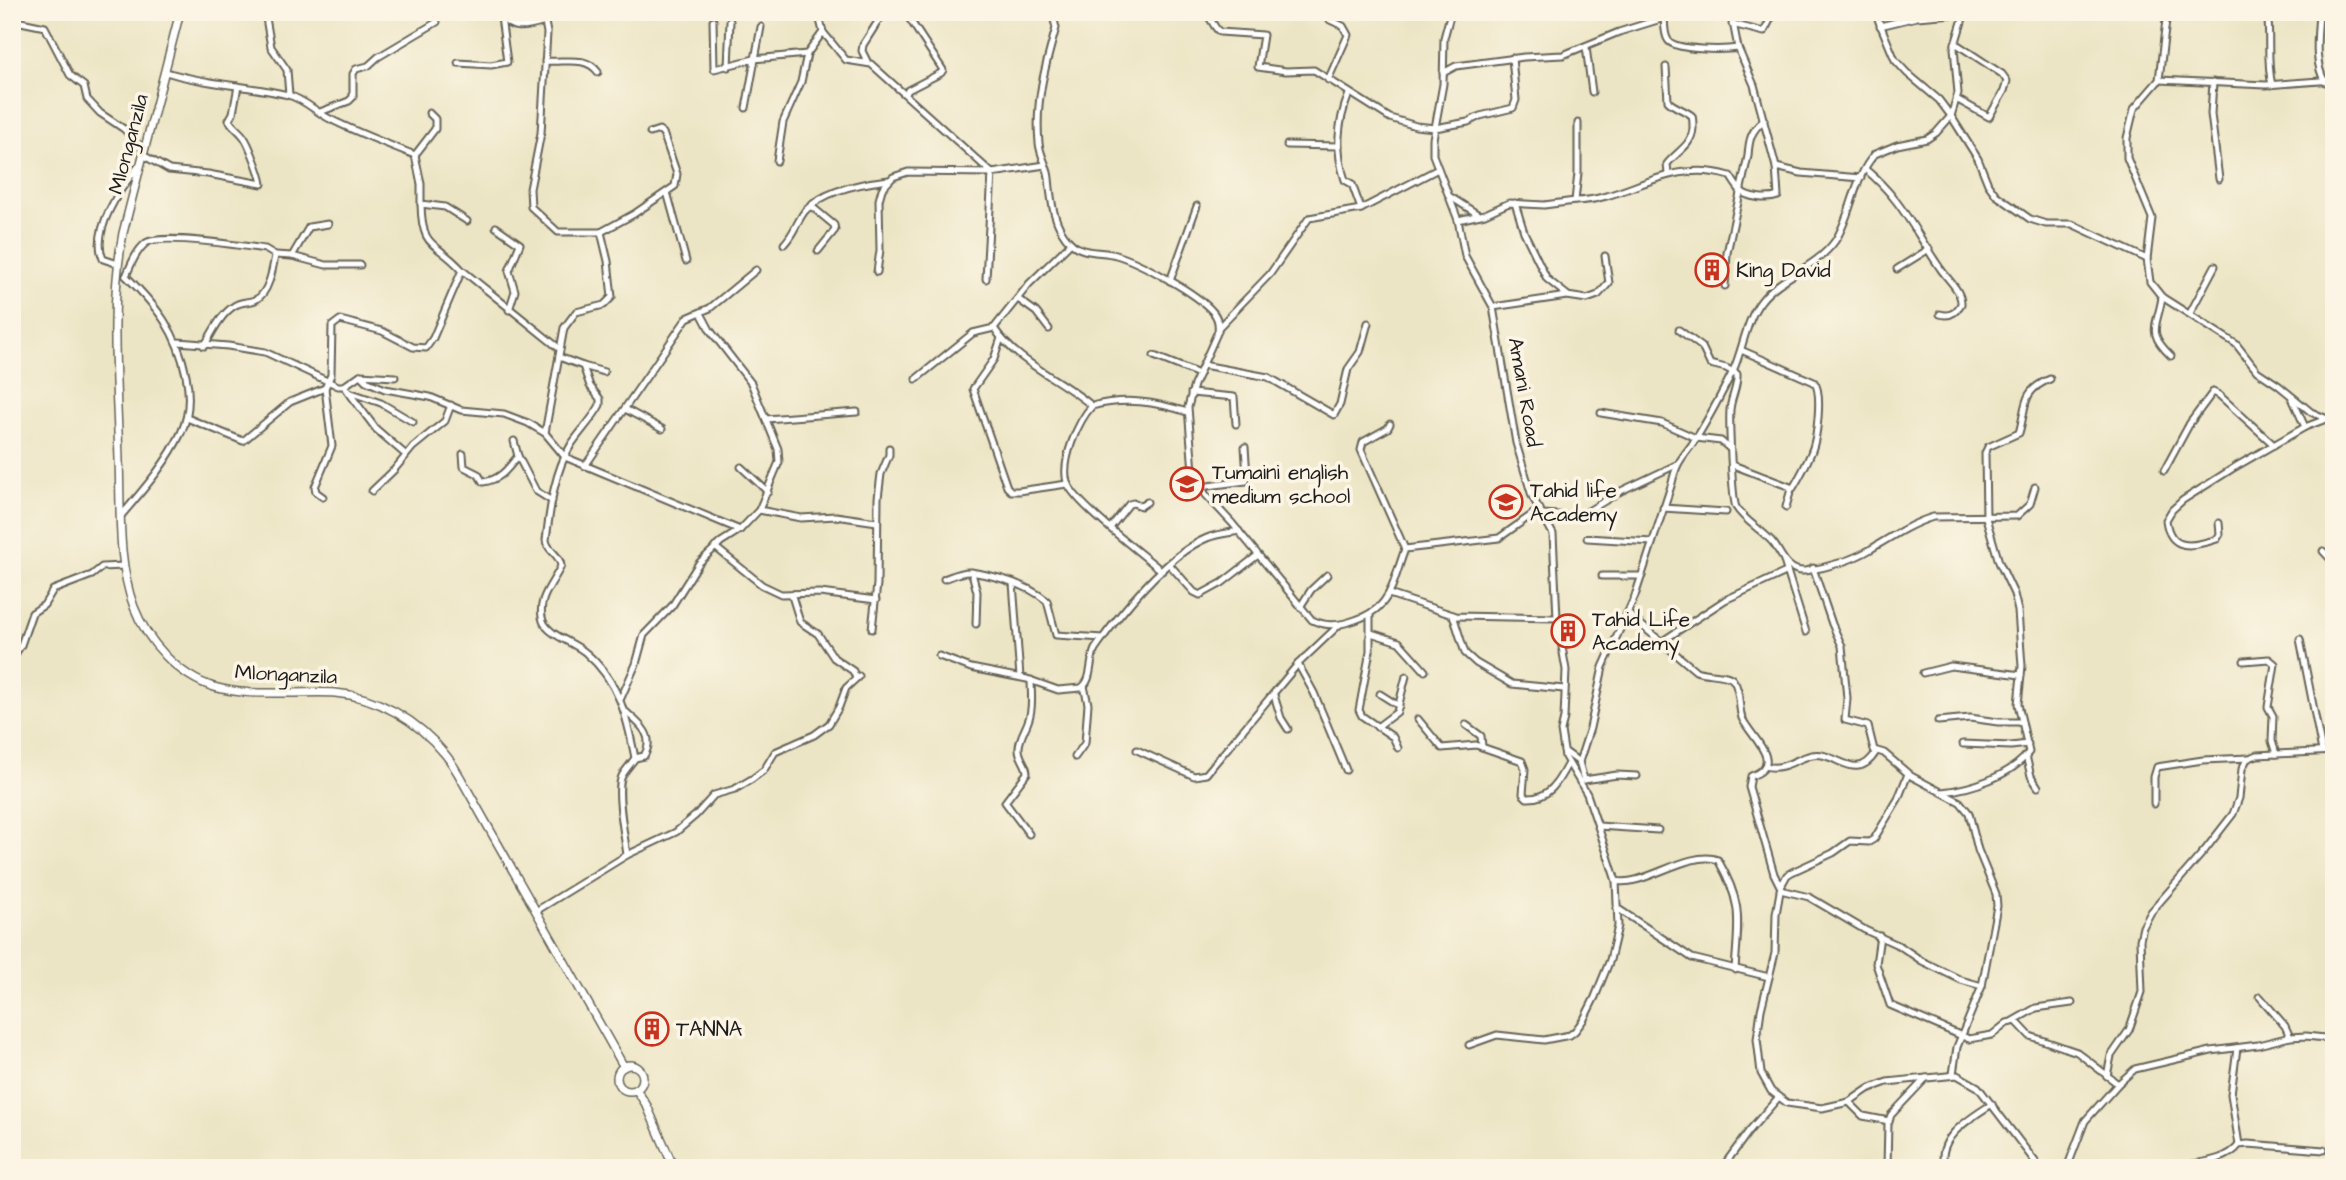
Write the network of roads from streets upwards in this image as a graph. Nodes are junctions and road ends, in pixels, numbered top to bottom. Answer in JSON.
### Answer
{"nodes":[{"id":1,"x":180,"y":12,"type":"edge"},
{"id":2,"x":264,"y":12,"type":"edge"},
{"id":3,"x":550,"y":12,"type":"edge"},
{"id":4,"x":818,"y":12,"type":"edge"},
{"id":5,"x":884,"y":12,"type":"edge"},
{"id":6,"x":905,"y":12,"type":"edge"},
{"id":7,"x":1049,"y":12,"type":"edge"},
{"id":8,"x":1204,"y":12,"type":"edge"},
{"id":9,"x":1451,"y":12,"type":"edge"},
{"id":10,"x":1731,"y":12,"type":"edge"},
{"id":11,"x":1774,"y":12,"type":"edge"},
{"id":12,"x":1875,"y":12,"type":"edge"},
{"id":13,"x":1965,"y":12,"type":"edge"},
{"id":14,"x":2167,"y":12,"type":"edge"},
{"id":15,"x":2267,"y":12,"type":"edge"},
{"id":16,"x":2319,"y":12,"type":"edge"},
{"id":17,"x":12,"y":14,"type":"edge"},
{"id":18,"x":500,"y":15,"type":"edge"},
{"id":19,"x":1664,"y":15,"type":"edge"},
{"id":20,"x":713,"y":20,"type":"dead end"},
{"id":21,"x":1330,"y":20,"type":"dead end"},
{"id":22,"x":730,"y":21,"type":"dead end"},
{"id":23,"x":437,"y":22,"type":"dead end"},
{"id":24,"x":545,"y":22,"type":"junction"},
{"id":25,"x":1732,"y":24,"type":"junction"},
{"id":26,"x":1881,"y":26,"type":"junction"},
{"id":27,"x":761,"y":27,"type":"dead end"},
{"id":28,"x":822,"y":32,"type":"junction"},
{"id":29,"x":1955,"y":43,"type":"junction"},
{"id":30,"x":1586,"y":47,"type":"junction"},
{"id":31,"x":1738,"y":48,"type":"junction"},
{"id":32,"x":807,"y":54,"type":"junction"},
{"id":33,"x":1512,"y":58,"type":"junction"},
{"id":34,"x":754,"y":59,"type":"junction"},
{"id":35,"x":545,"y":61,"type":"junction"},
{"id":36,"x":868,"y":62,"type":"junction"},
{"id":37,"x":458,"y":63,"type":"dead end"},
{"id":38,"x":728,"y":67,"type":"junction"},
{"id":39,"x":1666,"y":67,"type":"dead end"},
{"id":40,"x":166,"y":72,"type":"junction"},
{"id":41,"x":598,"y":72,"type":"dead end"},
{"id":42,"x":1443,"y":73,"type":"junction"},
{"id":43,"x":1328,"y":80,"type":"junction"},
{"id":44,"x":2158,"y":80,"type":"junction"},
{"id":45,"x":2334,"y":80,"type":"edge"},
{"id":46,"x":2213,"y":82,"type":"junction"},
{"id":47,"x":2325,"y":82,"type":"junction"},
{"id":48,"x":2272,"y":85,"type":"junction"},
{"id":49,"x":238,"y":86,"type":"junction"},
{"id":50,"x":1592,"y":92,"type":"dead end"},
{"id":51,"x":906,"y":94,"type":"junction"},
{"id":52,"x":1349,"y":94,"type":"junction"},
{"id":53,"x":289,"y":95,"type":"junction"},
{"id":54,"x":1958,"y":100,"type":"junction"},
{"id":55,"x":746,"y":108,"type":"dead end"},
{"id":56,"x":320,"y":112,"type":"junction"},
{"id":57,"x":429,"y":113,"type":"dead end"},
{"id":58,"x":1951,"y":116,"type":"junction"},
{"id":59,"x":1764,"y":120,"type":"junction"},
{"id":60,"x":1578,"y":123,"type":"dead end"},
{"id":61,"x":1435,"y":128,"type":"junction"},
{"id":62,"x":650,"y":133,"type":"dead end"},
{"id":63,"x":1287,"y":145,"type":"dead end"},
{"id":64,"x":1339,"y":146,"type":"junction"},
{"id":65,"x":143,"y":153,"type":"junction"},
{"id":66,"x":415,"y":155,"type":"junction"},
{"id":67,"x":777,"y":161,"type":"dead end"},
{"id":68,"x":141,"y":165,"type":"junction"},
{"id":69,"x":1045,"y":165,"type":"junction"},
{"id":70,"x":1776,"y":167,"type":"junction"},
{"id":71,"x":1438,"y":169,"type":"junction"},
{"id":72,"x":1865,"y":169,"type":"junction"},
{"id":73,"x":992,"y":173,"type":"junction"},
{"id":74,"x":1668,"y":174,"type":"junction"},
{"id":75,"x":1860,"y":178,"type":"junction"},
{"id":76,"x":2219,"y":178,"type":"dead end"},
{"id":77,"x":889,"y":180,"type":"junction"},
{"id":78,"x":1740,"y":191,"type":"junction"},
{"id":79,"x":667,"y":192,"type":"junction"},
{"id":80,"x":1748,"y":195,"type":"junction"},
{"id":81,"x":1448,"y":196,"type":"junction"},
{"id":82,"x":1575,"y":201,"type":"junction"},
{"id":83,"x":1515,"y":202,"type":"junction"},
{"id":84,"x":1738,"y":202,"type":"junction"},
{"id":85,"x":421,"y":204,"type":"junction"},
{"id":86,"x":810,"y":206,"type":"junction"},
{"id":87,"x":1197,"y":206,"type":"dead end"},
{"id":88,"x":1361,"y":209,"type":"junction"},
{"id":89,"x":1479,"y":215,"type":"junction"},
{"id":90,"x":1458,"y":220,"type":"junction"},
{"id":91,"x":467,"y":221,"type":"dead end"},
{"id":92,"x":328,"y":224,"type":"dead end"},
{"id":93,"x":496,"y":227,"type":"dead end"},
{"id":94,"x":601,"y":232,"type":"junction"},
{"id":95,"x":1071,"y":243,"type":"junction"},
{"id":96,"x":784,"y":244,"type":"dead end"},
{"id":97,"x":1929,"y":249,"type":"junction"},
{"id":98,"x":818,"y":251,"type":"dead end"},
{"id":99,"x":275,"y":255,"type":"junction"},
{"id":100,"x":1605,"y":256,"type":"dead end"},
{"id":101,"x":292,"y":257,"type":"junction"},
{"id":102,"x":2147,"y":259,"type":"junction"},
{"id":103,"x":686,"y":261,"type":"dead end"},
{"id":104,"x":360,"y":265,"type":"dead end"},
{"id":105,"x":2215,"y":266,"type":"dead end"},
{"id":106,"x":117,"y":267,"type":"junction"},
{"id":107,"x":1897,"y":269,"type":"dead end"},
{"id":108,"x":462,"y":270,"type":"junction"},
{"id":109,"x":756,"y":270,"type":"dead end"},
{"id":110,"x":877,"y":271,"type":"dead end"},
{"id":111,"x":126,"y":276,"type":"junction"},
{"id":112,"x":986,"y":279,"type":"dead end"},
{"id":113,"x":1170,"y":281,"type":"junction"},
{"id":114,"x":1725,"y":286,"type":"dead end"},
{"id":115,"x":1567,"y":296,"type":"junction"},
{"id":116,"x":2162,"y":297,"type":"junction"},
{"id":117,"x":1018,"y":299,"type":"junction"},
{"id":118,"x":1493,"y":307,"type":"junction"},
{"id":119,"x":509,"y":310,"type":"junction"},
{"id":120,"x":701,"y":313,"type":"junction"},
{"id":121,"x":2190,"y":313,"type":"junction"},
{"id":122,"x":1940,"y":314,"type":"dead end"},
{"id":123,"x":1368,"y":323,"type":"dead end"},
{"id":124,"x":1219,"y":327,"type":"junction"},
{"id":125,"x":994,"y":328,"type":"junction"},
{"id":126,"x":1049,"y":329,"type":"dead end"},
{"id":127,"x":1678,"y":330,"type":"dead end"},
{"id":128,"x":1001,"y":338,"type":"junction"},
{"id":129,"x":177,"y":342,"type":"junction"},
{"id":130,"x":204,"y":345,"type":"junction"},
{"id":131,"x":560,"y":349,"type":"junction"},
{"id":132,"x":1741,"y":350,"type":"junction"},
{"id":133,"x":1154,"y":356,"type":"dead end"},
{"id":134,"x":2171,"y":356,"type":"dead end"},
{"id":135,"x":559,"y":358,"type":"junction"},
{"id":136,"x":1203,"y":365,"type":"junction"},
{"id":137,"x":583,"y":366,"type":"junction"},
{"id":138,"x":1733,"y":370,"type":"junction"},
{"id":139,"x":604,"y":372,"type":"dead end"},
{"id":140,"x":1199,"y":374,"type":"junction"},
{"id":141,"x":360,"y":375,"type":"junction"},
{"id":142,"x":395,"y":377,"type":"dead end"},
{"id":143,"x":2050,"y":379,"type":"dead end"},
{"id":144,"x":916,"y":380,"type":"dead end"},
{"id":145,"x":327,"y":381,"type":"junction"},
{"id":146,"x":344,"y":386,"type":"junction"},
{"id":147,"x":325,"y":388,"type":"junction"},
{"id":148,"x":349,"y":392,"type":"junction"},
{"id":149,"x":1191,"y":393,"type":"junction"},
{"id":150,"x":2290,"y":394,"type":"junction"},
{"id":151,"x":451,"y":405,"type":"junction"},
{"id":152,"x":1092,"y":406,"type":"junction"},
{"id":153,"x":625,"y":409,"type":"junction"},
{"id":154,"x":857,"y":412,"type":"dead end"},
{"id":155,"x":1187,"y":412,"type":"junction"},
{"id":156,"x":1601,"y":413,"type":"dead end"},
{"id":157,"x":2334,"y":416,"type":"edge"},
{"id":158,"x":187,"y":418,"type":"junction"},
{"id":159,"x":2326,"y":418,"type":"junction"},
{"id":160,"x":766,"y":419,"type":"junction"},
{"id":161,"x":412,"y":422,"type":"dead end"},
{"id":162,"x":2334,"y":422,"type":"edge"},
{"id":163,"x":1236,"y":424,"type":"dead end"},
{"id":164,"x":1390,"y":424,"type":"dead end"},
{"id":165,"x":2305,"y":427,"type":"junction"},
{"id":166,"x":662,"y":429,"type":"dead end"},
{"id":167,"x":545,"y":433,"type":"junction"},
{"id":168,"x":1696,"y":438,"type":"junction"},
{"id":169,"x":514,"y":442,"type":"dead end"},
{"id":170,"x":2274,"y":445,"type":"junction"},
{"id":171,"x":1245,"y":447,"type":"dead end"},
{"id":172,"x":888,"y":448,"type":"dead end"},
{"id":173,"x":1732,"y":451,"type":"junction"},
{"id":174,"x":463,"y":454,"type":"dead end"},
{"id":175,"x":406,"y":455,"type":"junction"},
{"id":176,"x":518,"y":456,"type":"junction"},
{"id":177,"x":565,"y":457,"type":"junction"},
{"id":178,"x":1676,"y":465,"type":"junction"},
{"id":179,"x":1733,"y":465,"type":"junction"},
{"id":180,"x":585,"y":466,"type":"junction"},
{"id":181,"x":741,"y":467,"type":"dead end"},
{"id":182,"x":2164,"y":471,"type":"dead end"},
{"id":183,"x":1067,"y":484,"type":"junction"},
{"id":184,"x":1200,"y":487,"type":"junction"},
{"id":185,"x":2035,"y":487,"type":"dead end"},
{"id":186,"x":1791,"y":489,"type":"junction"},
{"id":187,"x":372,"y":491,"type":"dead end"},
{"id":188,"x":768,"y":492,"type":"junction"},
{"id":189,"x":323,"y":497,"type":"dead end"},
{"id":190,"x":552,"y":501,"type":"junction"},
{"id":191,"x":1147,"y":502,"type":"dead end"},
{"id":192,"x":1663,"y":508,"type":"junction"},
{"id":193,"x":1786,"y":508,"type":"dead end"},
{"id":194,"x":759,"y":510,"type":"junction"},
{"id":195,"x":1542,"y":512,"type":"junction"},
{"id":196,"x":1726,"y":512,"type":"dead end"},
{"id":197,"x":121,"y":516,"type":"junction"},
{"id":198,"x":1986,"y":518,"type":"junction"},
{"id":199,"x":877,"y":522,"type":"junction"},
{"id":200,"x":2218,"y":523,"type":"dead end"},
{"id":201,"x":1110,"y":528,"type":"junction"},
{"id":202,"x":740,"y":530,"type":"junction"},
{"id":203,"x":1239,"y":531,"type":"junction"},
{"id":204,"x":1587,"y":538,"type":"dead end"},
{"id":205,"x":1652,"y":542,"type":"junction"},
{"id":206,"x":715,"y":547,"type":"junction"},
{"id":207,"x":1405,"y":549,"type":"junction"},
{"id":208,"x":2323,"y":551,"type":"dead end"},
{"id":209,"x":1258,"y":555,"type":"junction"},
{"id":210,"x":1784,"y":561,"type":"junction"},
{"id":211,"x":2334,"y":563,"type":"edge"},
{"id":212,"x":1169,"y":564,"type":"junction"},
{"id":213,"x":124,"y":566,"type":"junction"},
{"id":214,"x":1814,"y":568,"type":"junction"},
{"id":215,"x":1162,"y":571,"type":"junction"},
{"id":216,"x":1786,"y":572,"type":"junction"},
{"id":217,"x":972,"y":573,"type":"junction"},
{"id":218,"x":1327,"y":575,"type":"dead end"},
{"id":219,"x":1602,"y":576,"type":"dead end"},
{"id":220,"x":1642,"y":576,"type":"junction"},
{"id":221,"x":944,"y":579,"type":"dead end"},
{"id":222,"x":1013,"y":583,"type":"junction"},
{"id":223,"x":1389,"y":594,"type":"junction"},
{"id":224,"x":792,"y":596,"type":"junction"},
{"id":225,"x":876,"y":600,"type":"junction"},
{"id":226,"x":1300,"y":607,"type":"junction"},
{"id":227,"x":1627,"y":613,"type":"junction"},
{"id":228,"x":1370,"y":615,"type":"junction"},
{"id":229,"x":1453,"y":615,"type":"junction"},
{"id":230,"x":1557,"y":618,"type":"junction"},
{"id":231,"x":976,"y":624,"type":"dead end"},
{"id":232,"x":1339,"y":625,"type":"junction"},
{"id":233,"x":872,"y":629,"type":"dead end"},
{"id":234,"x":1806,"y":632,"type":"dead end"},
{"id":235,"x":1371,"y":633,"type":"junction"},
{"id":236,"x":1102,"y":638,"type":"junction"},
{"id":237,"x":2300,"y":639,"type":"dead end"},
{"id":238,"x":1661,"y":642,"type":"junction"},
{"id":239,"x":939,"y":656,"type":"dead end"},
{"id":240,"x":12,"y":659,"type":"edge"},
{"id":241,"x":2244,"y":661,"type":"dead end"},
{"id":242,"x":1298,"y":664,"type":"junction"},
{"id":243,"x":1425,"y":671,"type":"dead end"},
{"id":244,"x":1923,"y":673,"type":"dead end"},
{"id":245,"x":2021,"y":675,"type":"junction"},
{"id":246,"x":1406,"y":676,"type":"dead end"},
{"id":247,"x":1020,"y":677,"type":"junction"},
{"id":248,"x":1031,"y":680,"type":"junction"},
{"id":249,"x":1084,"y":687,"type":"junction"},
{"id":250,"x":1564,"y":689,"type":"junction"},
{"id":251,"x":1380,"y":694,"type":"dead end"},
{"id":252,"x":1274,"y":695,"type":"junction"},
{"id":253,"x":621,"y":698,"type":"junction"},
{"id":254,"x":1399,"y":706,"type":"junction"},
{"id":255,"x":625,"y":710,"type":"junction"},
{"id":256,"x":1419,"y":719,"type":"dead end"},
{"id":257,"x":1938,"y":721,"type":"dead end"},
{"id":258,"x":2022,"y":722,"type":"junction"},
{"id":259,"x":1466,"y":724,"type":"dead end"},
{"id":260,"x":1377,"y":727,"type":"junction"},
{"id":261,"x":1288,"y":729,"type":"dead end"},
{"id":262,"x":1962,"y":744,"type":"dead end"},
{"id":263,"x":2028,"y":744,"type":"junction"},
{"id":264,"x":1482,"y":747,"type":"junction"},
{"id":265,"x":1398,"y":748,"type":"dead end"},
{"id":266,"x":1137,"y":750,"type":"dead end"},
{"id":267,"x":1564,"y":751,"type":"junction"},
{"id":268,"x":2322,"y":751,"type":"junction"},
{"id":269,"x":2334,"y":751,"type":"edge"},
{"id":270,"x":1876,"y":752,"type":"junction"},
{"id":271,"x":2276,"y":754,"type":"junction"},
{"id":272,"x":2026,"y":756,"type":"junction"},
{"id":273,"x":1075,"y":757,"type":"dead end"},
{"id":274,"x":635,"y":758,"type":"junction"},
{"id":275,"x":2249,"y":758,"type":"junction"},
{"id":276,"x":1579,"y":762,"type":"junction"},
{"id":277,"x":1567,"y":765,"type":"junction"},
{"id":278,"x":1765,"y":766,"type":"junction"},
{"id":279,"x":1346,"y":771,"type":"dead end"},
{"id":280,"x":1908,"y":774,"type":"junction"},
{"id":281,"x":1637,"y":776,"type":"dead end"},
{"id":282,"x":1584,"y":780,"type":"junction"},
{"id":283,"x":2038,"y":787,"type":"dead end"},
{"id":284,"x":1939,"y":792,"type":"junction"},
{"id":285,"x":1587,"y":794,"type":"junction"},
{"id":286,"x":2154,"y":804,"type":"dead end"},
{"id":287,"x":1598,"y":826,"type":"junction"},
{"id":288,"x":1658,"y":830,"type":"dead end"},
{"id":289,"x":1029,"y":834,"type":"dead end"},
{"id":290,"x":627,"y":855,"type":"junction"},
{"id":291,"x":1616,"y":881,"type":"junction"},
{"id":292,"x":1780,"y":888,"type":"junction"},
{"id":293,"x":1617,"y":908,"type":"junction"},
{"id":294,"x":536,"y":911,"type":"junction"},
{"id":295,"x":1880,"y":936,"type":"junction"},
{"id":296,"x":1735,"y":970,"type":"junction"},
{"id":297,"x":1769,"y":976,"type":"junction"},
{"id":298,"x":1982,"y":986,"type":"junction"},
{"id":299,"x":2260,"y":997,"type":"dead end"},
{"id":300,"x":2072,"y":1003,"type":"dead end"},
{"id":301,"x":2013,"y":1021,"type":"junction"},
{"id":302,"x":1962,"y":1037,"type":"junction"},
{"id":303,"x":2290,"y":1037,"type":"junction"},
{"id":304,"x":2334,"y":1040,"type":"edge"},
{"id":305,"x":1469,"y":1045,"type":"dead end"},
{"id":306,"x":2237,"y":1048,"type":"junction"},
{"id":307,"x":624,"y":1067,"type":"junction"},
{"id":308,"x":1953,"y":1074,"type":"junction"},
{"id":309,"x":2107,"y":1076,"type":"junction"},
{"id":310,"x":1926,"y":1078,"type":"junction"},
{"id":311,"x":2118,"y":1084,"type":"junction"},
{"id":312,"x":636,"y":1089,"type":"junction"},
{"id":313,"x":1778,"y":1098,"type":"junction"},
{"id":314,"x":1849,"y":1102,"type":"junction"},
{"id":315,"x":1992,"y":1104,"type":"junction"},
{"id":316,"x":1889,"y":1121,"type":"junction"},
{"id":317,"x":2239,"y":1145,"type":"junction"},
{"id":318,"x":2324,"y":1150,"type":"dead end"},
{"id":319,"x":2187,"y":1165,"type":"dead end"},
{"id":320,"x":674,"y":1168,"type":"edge"},
{"id":321,"x":1722,"y":1168,"type":"edge"},
{"id":322,"x":1887,"y":1168,"type":"edge"},
{"id":323,"x":1945,"y":1168,"type":"edge"},
{"id":324,"x":2040,"y":1168,"type":"edge"},
{"id":325,"x":2067,"y":1168,"type":"edge"}],
"edges":[{"from":1,"to":40,"type":"street","name":"Mlonganzila"},
{"from":2,"to":53,"type":"street"},
{"from":3,"to":24,"type":"street"},
{"from":4,"to":28,"type":"street"},
{"from":5,"to":36,"type":"street"},
{"from":6,"to":51,"type":"street"},
{"from":7,"to":69,"type":"street"},
{"from":8,"to":43,"type":"street"},
{"from":9,"to":42,"type":"street","name":"Amani Road"},
{"from":10,"to":25,"type":"street"},
{"from":11,"to":25,"type":"street"},
{"from":12,"to":26,"type":"street"},
{"from":13,"to":26,"type":"street"},
{"from":13,"to":29,"type":"street"},
{"from":14,"to":44,"type":"street"},
{"from":15,"to":48,"type":"street"},
{"from":16,"to":47,"type":"street"},
{"from":17,"to":65,"type":"street"},
{"from":18,"to":24,"type":"street"},
{"from":18,"to":37,"type":"street"},
{"from":19,"to":30,"type":"street"},
{"from":19,"to":31,"type":"street"},
{"from":20,"to":38,"type":"street"},
{"from":21,"to":43,"type":"street"},
{"from":22,"to":38,"type":"street"},
{"from":23,"to":56,"type":"street"},
{"from":24,"to":35,"type":"street"},
{"from":25,"to":31,"type":"street"},
{"from":26,"to":58,"type":"street"},
{"from":27,"to":34,"type":"street"},
{"from":28,"to":32,"type":"street"},
{"from":28,"to":36,"type":"street"},
{"from":29,"to":54,"type":"street"},
{"from":29,"to":54,"type":"street"},
{"from":30,"to":33,"type":"street"},
{"from":30,"to":50,"type":"street"},
{"from":31,"to":59,"type":"street"},
{"from":32,"to":34,"type":"street"},
{"from":32,"to":67,"type":"street"},
{"from":33,"to":42,"type":"street"},
{"from":33,"to":61,"type":"street"},
{"from":34,"to":38,"type":"street"},
{"from":34,"to":55,"type":"street"},
{"from":35,"to":41,"type":"street"},
{"from":35,"to":94,"type":"street"},
{"from":36,"to":51,"type":"street"},
{"from":39,"to":74,"type":"street"},
{"from":40,"to":49,"type":"street"},
{"from":40,"to":65,"type":"street","name":"Mlonganzila"},
{"from":42,"to":61,"type":"street","name":"Amani Road"},
{"from":43,"to":52,"type":"street"},
{"from":44,"to":46,"type":"street"},
{"from":44,"to":102,"type":"street"},
{"from":45,"to":47,"type":"street"},
{"from":46,"to":48,"type":"street"},
{"from":46,"to":76,"type":"street"},
{"from":47,"to":48,"type":"street"},
{"from":49,"to":53,"type":"street"},
{"from":49,"to":65,"type":"street"},
{"from":51,"to":73,"type":"street"},
{"from":52,"to":61,"type":"street"},
{"from":52,"to":64,"type":"street"},
{"from":53,"to":56,"type":"street"},
{"from":54,"to":58,"type":"street"},
{"from":56,"to":66,"type":"street"},
{"from":57,"to":66,"type":"street"},
{"from":58,"to":72,"type":"street"},
{"from":58,"to":102,"type":"street"},
{"from":59,"to":70,"type":"street"},
{"from":59,"to":78,"type":"street"},
{"from":60,"to":82,"type":"street"},
{"from":61,"to":71,"type":"street","name":"Amani Road"},
{"from":62,"to":79,"type":"street"},
{"from":63,"to":64,"type":"street"},
{"from":64,"to":88,"type":"street"},
{"from":65,"to":68,"type":"street","name":"Mlonganzila"},
{"from":66,"to":85,"type":"street"},
{"from":68,"to":106,"type":"street","name":"Mlonganzila"},
{"from":68,"to":106,"type":"street"},
{"from":69,"to":73,"type":"street"},
{"from":69,"to":95,"type":"street"},
{"from":70,"to":75,"type":"street"},
{"from":70,"to":80,"type":"street"},
{"from":71,"to":81,"type":"street","name":"Amani Road"},
{"from":71,"to":88,"type":"street"},
{"from":72,"to":75,"type":"street"},
{"from":72,"to":97,"type":"street"},
{"from":73,"to":77,"type":"street"},
{"from":73,"to":112,"type":"street"},
{"from":74,"to":78,"type":"street"},
{"from":74,"to":82,"type":"street"},
{"from":75,"to":132,"type":"street"},
{"from":77,"to":86,"type":"street"},
{"from":77,"to":110,"type":"street"},
{"from":78,"to":80,"type":"street"},
{"from":78,"to":84,"type":"street"},
{"from":79,"to":94,"type":"street"},
{"from":79,"to":103,"type":"street"},
{"from":80,"to":84,"type":"street"},
{"from":81,"to":89,"type":"street"},
{"from":81,"to":90,"type":"street","name":"Amani Road"},
{"from":82,"to":83,"type":"street"},
{"from":83,"to":89,"type":"street"},
{"from":83,"to":115,"type":"street"},
{"from":84,"to":114,"type":"street"},
{"from":85,"to":91,"type":"street"},
{"from":85,"to":108,"type":"street"},
{"from":86,"to":96,"type":"street"},
{"from":86,"to":98,"type":"street"},
{"from":87,"to":113,"type":"street"},
{"from":88,"to":124,"type":"street"},
{"from":89,"to":90,"type":"street"},
{"from":90,"to":118,"type":"street","name":"Amani Road"},
{"from":92,"to":101,"type":"street"},
{"from":93,"to":119,"type":"street"},
{"from":94,"to":131,"type":"street"},
{"from":95,"to":113,"type":"street"},
{"from":95,"to":117,"type":"street"},
{"from":97,"to":107,"type":"street"},
{"from":97,"to":122,"type":"street"},
{"from":99,"to":101,"type":"street"},
{"from":99,"to":111,"type":"street"},
{"from":99,"to":130,"type":"street"},
{"from":100,"to":115,"type":"street"},
{"from":101,"to":104,"type":"street"},
{"from":102,"to":116,"type":"street"},
{"from":105,"to":121,"type":"street"},
{"from":106,"to":111,"type":"street"},
{"from":106,"to":197,"type":"street","name":"Mlonganzila"},
{"from":108,"to":119,"type":"street"},
{"from":108,"to":145,"type":"street"},
{"from":109,"to":120,"type":"street"},
{"from":111,"to":129,"type":"street"},
{"from":113,"to":124,"type":"street"},
{"from":115,"to":118,"type":"street"},
{"from":116,"to":121,"type":"street"},
{"from":116,"to":134,"type":"street"},
{"from":117,"to":125,"type":"street"},
{"from":117,"to":126,"type":"street"},
{"from":118,"to":195,"type":"street","name":"Amani Road"},
{"from":119,"to":131,"type":"street"},
{"from":120,"to":153,"type":"street"},
{"from":120,"to":160,"type":"street"},
{"from":121,"to":150,"type":"street"},
{"from":123,"to":136,"type":"street"},
{"from":124,"to":136,"type":"street"},
{"from":125,"to":128,"type":"street"},
{"from":125,"to":144,"type":"street"},
{"from":127,"to":138,"type":"street"},
{"from":128,"to":152,"type":"street"},
{"from":128,"to":183,"type":"street"},
{"from":129,"to":130,"type":"street"},
{"from":129,"to":158,"type":"street"},
{"from":130,"to":145,"type":"street"},
{"from":131,"to":135,"type":"street"},
{"from":132,"to":138,"type":"street"},
{"from":132,"to":186,"type":"street"},
{"from":133,"to":140,"type":"street"},
{"from":135,"to":137,"type":"street"},
{"from":135,"to":167,"type":"street"},
{"from":136,"to":140,"type":"street"},
{"from":137,"to":139,"type":"street"},
{"from":137,"to":177,"type":"street"},
{"from":138,"to":168,"type":"street"},
{"from":138,"to":173,"type":"street"},
{"from":140,"to":149,"type":"street"},
{"from":141,"to":142,"type":"street"},
{"from":141,"to":146,"type":"street"},
{"from":141,"to":151,"type":"street"},
{"from":143,"to":198,"type":"street"},
{"from":145,"to":146,"type":"street"},
{"from":145,"to":147,"type":"street"},
{"from":146,"to":148,"type":"street"},
{"from":147,"to":158,"type":"street"},
{"from":147,"to":189,"type":"street"},
{"from":148,"to":161,"type":"street"},
{"from":148,"to":175,"type":"street"},
{"from":149,"to":155,"type":"street"},
{"from":149,"to":163,"type":"street"},
{"from":150,"to":159,"type":"street"},
{"from":150,"to":165,"type":"street"},
{"from":151,"to":167,"type":"street"},
{"from":151,"to":175,"type":"street"},
{"from":152,"to":155,"type":"street"},
{"from":152,"to":183,"type":"street"},
{"from":153,"to":166,"type":"street"},
{"from":153,"to":180,"type":"street"},
{"from":154,"to":160,"type":"street"},
{"from":155,"to":184,"type":"street"},
{"from":156,"to":168,"type":"street"},
{"from":157,"to":159,"type":"street"},
{"from":158,"to":197,"type":"street"},
{"from":159,"to":162,"type":"street"},
{"from":159,"to":165,"type":"street"},
{"from":160,"to":188,"type":"street"},
{"from":164,"to":207,"type":"street"},
{"from":165,"to":170,"type":"street"},
{"from":167,"to":177,"type":"street"},
{"from":168,"to":173,"type":"street"},
{"from":168,"to":178,"type":"street"},
{"from":169,"to":176,"type":"street"},
{"from":170,"to":182,"type":"street"},
{"from":170,"to":200,"type":"street"},
{"from":171,"to":184,"type":"street"},
{"from":172,"to":199,"type":"street"},
{"from":173,"to":179,"type":"street"},
{"from":174,"to":176,"type":"street"},
{"from":175,"to":187,"type":"street"},
{"from":176,"to":190,"type":"street"},
{"from":177,"to":180,"type":"street"},
{"from":177,"to":190,"type":"street"},
{"from":178,"to":192,"type":"street"},
{"from":178,"to":195,"type":"street"},
{"from":179,"to":186,"type":"street"},
{"from":179,"to":210,"type":"street"},
{"from":180,"to":202,"type":"street"},
{"from":181,"to":188,"type":"street"},
{"from":183,"to":201,"type":"street"},
{"from":184,"to":203,"type":"street"},
{"from":185,"to":198,"type":"street"},
{"from":186,"to":193,"type":"street"},
{"from":188,"to":194,"type":"street"},
{"from":190,"to":253,"type":"street"},
{"from":191,"to":201,"type":"street"},
{"from":192,"to":196,"type":"street"},
{"from":192,"to":205,"type":"street"},
{"from":194,"to":199,"type":"street"},
{"from":194,"to":202,"type":"street"},
{"from":195,"to":207,"type":"street"},
{"from":195,"to":230,"type":"street","name":"Amani Road"},
{"from":197,"to":213,"type":"street","name":"Mlonganzila"},
{"from":198,"to":214,"type":"street"},
{"from":198,"to":245,"type":"street"},
{"from":199,"to":225,"type":"street"},
{"from":201,"to":215,"type":"street"},
{"from":202,"to":206,"type":"street"},
{"from":203,"to":209,"type":"street"},
{"from":203,"to":212,"type":"street"},
{"from":204,"to":205,"type":"street"},
{"from":205,"to":220,"type":"street"},
{"from":206,"to":224,"type":"street"},
{"from":206,"to":253,"type":"street"},
{"from":207,"to":223,"type":"street"},
{"from":208,"to":211,"type":"street"},
{"from":209,"to":212,"type":"street"},
{"from":209,"to":226,"type":"street"},
{"from":210,"to":214,"type":"street"},
{"from":210,"to":216,"type":"street"},
{"from":212,"to":215,"type":"street"},
{"from":213,"to":240,"type":"street"},
{"from":213,"to":294,"type":"street","name":"Mlonganzila"},
{"from":214,"to":270,"type":"street"},
{"from":215,"to":236,"type":"street"},
{"from":216,"to":234,"type":"street"},
{"from":216,"to":238,"type":"street"},
{"from":217,"to":221,"type":"street"},
{"from":217,"to":222,"type":"street"},
{"from":217,"to":231,"type":"street"},
{"from":218,"to":226,"type":"street"},
{"from":219,"to":220,"type":"street"},
{"from":220,"to":227,"type":"street"},
{"from":222,"to":236,"type":"street"},
{"from":222,"to":247,"type":"street"},
{"from":223,"to":228,"type":"street"},
{"from":223,"to":229,"type":"street"},
{"from":224,"to":225,"type":"street"},
{"from":224,"to":290,"type":"street"},
{"from":225,"to":233,"type":"street"},
{"from":226,"to":232,"type":"street"},
{"from":227,"to":238,"type":"street"},
{"from":227,"to":276,"type":"street"},
{"from":228,"to":232,"type":"street"},
{"from":228,"to":235,"type":"street"},
{"from":229,"to":230,"type":"street"},
{"from":229,"to":250,"type":"street"},
{"from":230,"to":250,"type":"street","name":"Amani Road"},
{"from":232,"to":242,"type":"street"},
{"from":235,"to":243,"type":"street"},
{"from":235,"to":260,"type":"street"},
{"from":236,"to":249,"type":"street"},
{"from":237,"to":268,"type":"street"},
{"from":238,"to":278,"type":"street"},
{"from":239,"to":247,"type":"street"},
{"from":241,"to":271,"type":"street"},
{"from":242,"to":252,"type":"street"},
{"from":242,"to":279,"type":"street"},
{"from":244,"to":245,"type":"street"},
{"from":245,"to":258,"type":"street"},
{"from":246,"to":254,"type":"street"},
{"from":247,"to":248,"type":"street"},
{"from":248,"to":249,"type":"street"},
{"from":248,"to":289,"type":"street"},
{"from":249,"to":273,"type":"street"},
{"from":250,"to":267,"type":"street","name":"Amani Road"},
{"from":251,"to":254,"type":"street"},
{"from":252,"to":261,"type":"street"},
{"from":252,"to":266,"type":"street"},
{"from":253,"to":255,"type":"street"},
{"from":254,"to":260,"type":"street"},
{"from":255,"to":274,"type":"street"},
{"from":255,"to":274,"type":"street"},
{"from":256,"to":264,"type":"street"},
{"from":257,"to":258,"type":"street"},
{"from":258,"to":263,"type":"street"},
{"from":259,"to":264,"type":"street"},
{"from":260,"to":265,"type":"street"},
{"from":262,"to":263,"type":"street"},
{"from":263,"to":272,"type":"street"},
{"from":264,"to":277,"type":"street"},
{"from":267,"to":276,"type":"street"},
{"from":267,"to":277,"type":"street","name":"Amani Road"},
{"from":268,"to":269,"type":"street"},
{"from":268,"to":271,"type":"street"},
{"from":270,"to":278,"type":"street"},
{"from":270,"to":280,"type":"street"},
{"from":271,"to":275,"type":"street"},
{"from":272,"to":283,"type":"street"},
{"from":272,"to":284,"type":"street"},
{"from":274,"to":290,"type":"street"},
{"from":275,"to":286,"type":"street"},
{"from":275,"to":309,"type":"street"},
{"from":276,"to":282,"type":"street"},
{"from":277,"to":285,"type":"street","name":"Amani Road"},
{"from":278,"to":292,"type":"street"},
{"from":280,"to":284,"type":"street"},
{"from":280,"to":292,"type":"street"},
{"from":281,"to":282,"type":"street"},
{"from":282,"to":285,"type":"street"},
{"from":284,"to":298,"type":"street"},
{"from":285,"to":287,"type":"street","name":"Amani Road"},
{"from":287,"to":288,"type":"street"},
{"from":287,"to":291,"type":"street","name":"Amani Road"},
{"from":290,"to":294,"type":"street"},
{"from":291,"to":293,"type":"street","name":"Amani Road"},
{"from":291,"to":296,"type":"street"},
{"from":292,"to":295,"type":"street"},
{"from":292,"to":297,"type":"street"},
{"from":293,"to":296,"type":"street"},
{"from":293,"to":305,"type":"street","name":"Amani Road"},
{"from":294,"to":307,"type":"street","name":"Mlonganzila"},
{"from":295,"to":298,"type":"street"},
{"from":295,"to":302,"type":"street"},
{"from":296,"to":297,"type":"street"},
{"from":297,"to":313,"type":"street"},
{"from":298,"to":302,"type":"street"},
{"from":299,"to":303,"type":"street"},
{"from":300,"to":301,"type":"street"},
{"from":301,"to":302,"type":"street"},
{"from":301,"to":309,"type":"street"},
{"from":302,"to":308,"type":"street"},
{"from":303,"to":304,"type":"street"},
{"from":303,"to":306,"type":"street"},
{"from":306,"to":311,"type":"street"},
{"from":306,"to":317,"type":"street"},
{"from":307,"to":312,"type":"street"},
{"from":307,"to":312,"type":"street"},
{"from":308,"to":310,"type":"street"},
{"from":308,"to":315,"type":"street"},
{"from":309,"to":311,"type":"street"},
{"from":310,"to":314,"type":"street"},
{"from":310,"to":316,"type":"street"},
{"from":311,"to":325,"type":"street"},
{"from":312,"to":320,"type":"street"},
{"from":313,"to":314,"type":"street"},
{"from":313,"to":321,"type":"street"},
{"from":314,"to":316,"type":"street"},
{"from":315,"to":323,"type":"street"},
{"from":315,"to":324,"type":"street"},
{"from":316,"to":322,"type":"street"},
{"from":317,"to":318,"type":"street"},
{"from":317,"to":319,"type":"street"}]}
